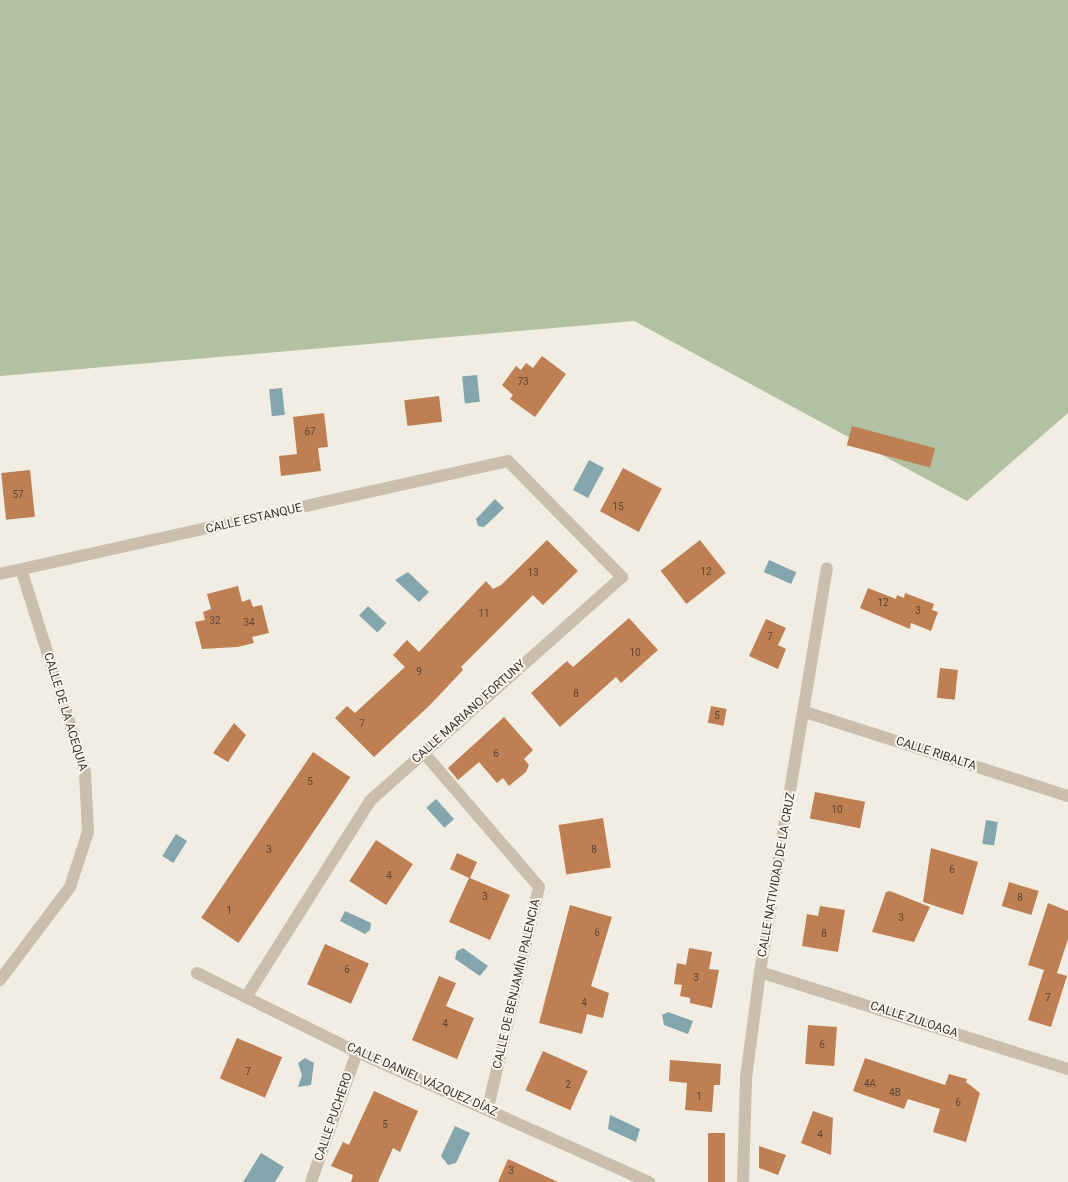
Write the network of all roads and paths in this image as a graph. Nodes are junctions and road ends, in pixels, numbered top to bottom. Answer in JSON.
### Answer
{"nodes":[{"id":1,"x":508,"y":461,"type":"joint"},
{"id":2,"x":827,"y":569,"type":"dead end"},
{"id":3,"x":22,"y":572,"type":"junction"},
{"id":4,"x":0,"y":574,"type":"edge"},
{"id":5,"x":805,"y":712,"type":"junction"},
{"id":6,"x":423,"y":752,"type":"junction"},
{"id":7,"x":1068,"y":796,"type":"edge"},
{"id":8,"x":760,"y":972,"type":"junction"},
{"id":9,"x":197,"y":973,"type":"dead end"},
{"id":10,"x":0,"y":980,"type":"edge"},
{"id":11,"x":246,"y":997,"type":"junction"},
{"id":12,"x":357,"y":1052,"type":"junction"},
{"id":13,"x":1068,"y":1069,"type":"edge"},
{"id":14,"x":488,"y":1108,"type":"junction"},
{"id":15,"x":311,"y":1182,"type":"edge"},
{"id":16,"x":649,"y":1182,"type":"edge"},
{"id":17,"x":743,"y":1182,"type":"edge"}],
"edges":[{"from":1,"to":3,"type":"street","name":"CALLE ESTANQUE"},
{"from":1,"to":6,"type":"street","name":"CALLE MARIANO FORTUNY"},
{"from":2,"to":5,"type":"street","name":"CALLE NATIVIDAD DE LA CRUZ"},
{"from":3,"to":4,"type":"street","name":"CALLE ESTANQUE"},
{"from":3,"to":10,"type":"street","name":"CALLE DE LA ACEQUIA"},
{"from":5,"to":7,"type":"street","name":"CALLE RIBALTA"},
{"from":5,"to":8,"type":"street","name":"CALLE NATIVIDAD DE LA CRUZ"},
{"from":6,"to":11,"type":"street","name":"CALLE MARIANO FORTUNY"},
{"from":6,"to":14,"type":"street","name":"CALLE DE BENJAMÍN PALENCIA"},
{"from":8,"to":13,"type":"street","name":"CALLE ZULOAGA"},
{"from":8,"to":17,"type":"street","name":"CALLE NATIVIDAD DE LA CRUZ"},
{"from":9,"to":11,"type":"street","name":"CALLE DANIEL VÁZQUEZ DÍAZ"},
{"from":11,"to":12,"type":"street","name":"CALLE DANIEL VÁZQUEZ DÍAZ"},
{"from":12,"to":14,"type":"street","name":"CALLE DANIEL VÁZQUEZ DÍAZ"},
{"from":12,"to":15,"type":"street","name":"CALLE PUCHERO"},
{"from":14,"to":16,"type":"street","name":"CALLE DANIEL VÁZQUEZ DÍAZ"}]}
